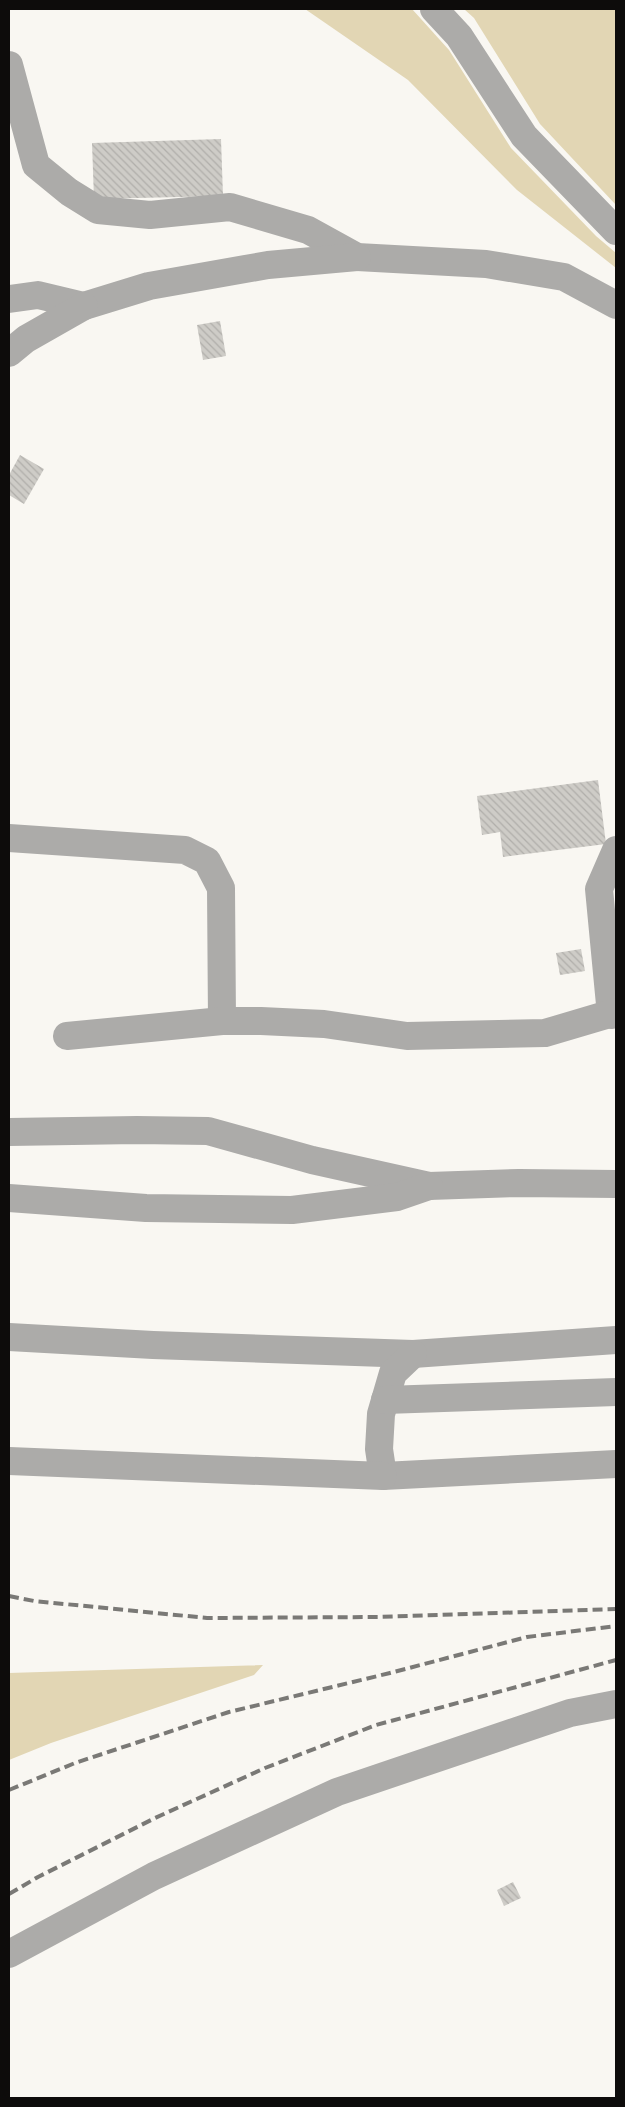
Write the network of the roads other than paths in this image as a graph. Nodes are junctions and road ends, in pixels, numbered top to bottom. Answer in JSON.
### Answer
{"nodes":[{"id":1,"x":434,"y":9,"type":"edge"},
{"id":2,"x":9,"y":66,"type":"edge"},
{"id":3,"x":616,"y":231,"type":"edge"},
{"id":4,"x":357,"y":257,"type":"junction"},
{"id":5,"x":9,"y":299,"type":"edge"},
{"id":6,"x":616,"y":305,"type":"edge"},
{"id":7,"x":84,"y":306,"type":"junction"},
{"id":8,"x":9,"y":353,"type":"edge"},
{"id":9,"x":9,"y":838,"type":"edge"},
{"id":10,"x":616,"y":850,"type":"edge"},
{"id":11,"x":614,"y":1014,"type":"edge"},
{"id":12,"x":222,"y":1022,"type":"junction"},
{"id":13,"x":67,"y":1036,"type":"dead end"},
{"id":14,"x":9,"y":1132,"type":"edge"},
{"id":15,"x":616,"y":1184,"type":"edge"},
{"id":16,"x":428,"y":1186,"type":"junction"},
{"id":17,"x":9,"y":1198,"type":"edge"},
{"id":18,"x":9,"y":1337,"type":"edge"},
{"id":19,"x":616,"y":1340,"type":"edge"},
{"id":20,"x":413,"y":1354,"type":"junction"},
{"id":21,"x":616,"y":1392,"type":"edge"},
{"id":22,"x":385,"y":1400,"type":"junction"},
{"id":23,"x":9,"y":1461,"type":"edge"},
{"id":24,"x":616,"y":1464,"type":"edge"},
{"id":25,"x":383,"y":1476,"type":"junction"},
{"id":26,"x":616,"y":1704,"type":"edge"},
{"id":27,"x":9,"y":1954,"type":"edge"}],
"edges":[{"from":1,"to":3,"type":"street"},
{"from":2,"to":4,"type":"street"},
{"from":4,"to":6,"type":"street"},
{"from":4,"to":7,"type":"street"},
{"from":5,"to":7,"type":"street"},
{"from":7,"to":8,"type":"street"},
{"from":9,"to":12,"type":"street"},
{"from":10,"to":11,"type":"street"},
{"from":11,"to":12,"type":"street"},
{"from":12,"to":13,"type":"street"},
{"from":14,"to":16,"type":"street"},
{"from":15,"to":16,"type":"street"},
{"from":16,"to":17,"type":"street"},
{"from":18,"to":20,"type":"street"},
{"from":19,"to":20,"type":"street"},
{"from":20,"to":22,"type":"street"},
{"from":21,"to":22,"type":"street"},
{"from":22,"to":25,"type":"street"},
{"from":23,"to":25,"type":"street"},
{"from":24,"to":25,"type":"street"},
{"from":26,"to":27,"type":"street"}]}
